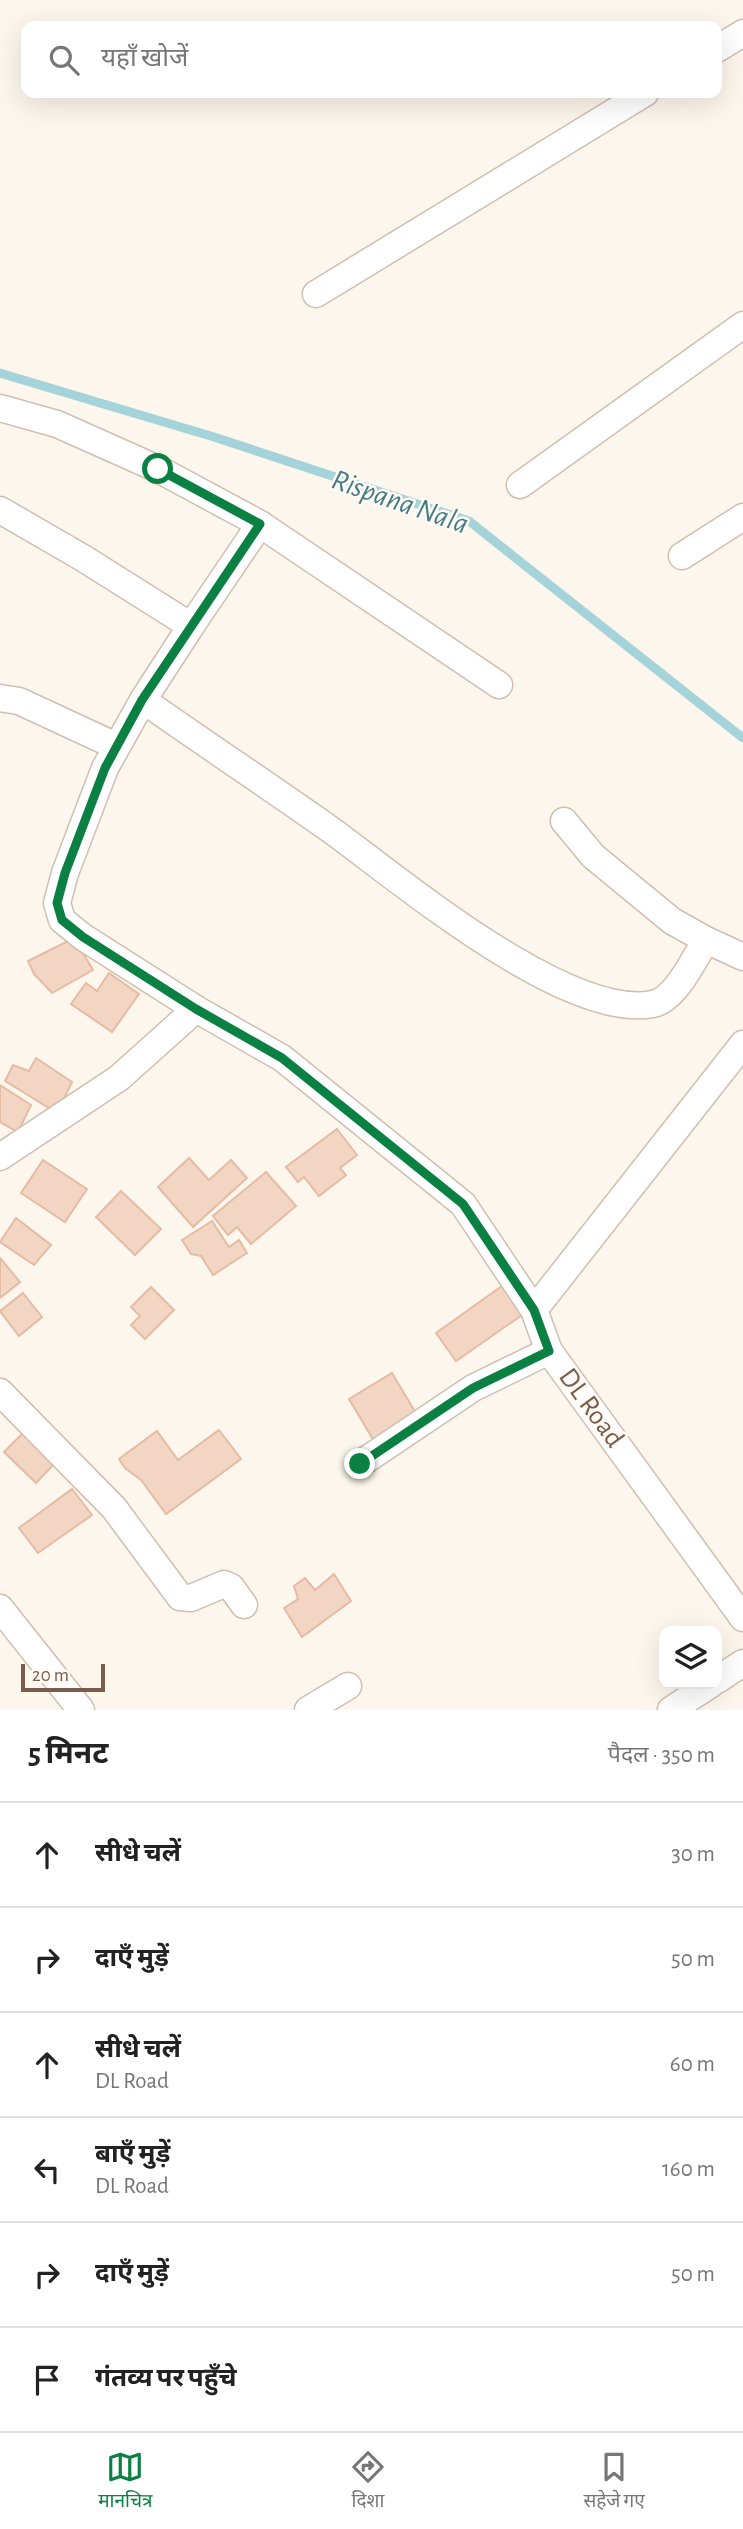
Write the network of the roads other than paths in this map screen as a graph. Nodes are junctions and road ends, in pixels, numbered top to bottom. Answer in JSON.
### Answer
{"nodes":[{"id":1,"x":743,"y":33,"type":"edge"},
{"id":2,"x":722,"y":46,"type":"edge"},
{"id":3,"x":637,"y":98,"type":"edge"},
{"id":4,"x":316,"y":294,"type":"dead end"},
{"id":5,"x":743,"y":325,"type":"edge"},
{"id":6,"x":0,"y":408,"type":"edge"},
{"id":7,"x":520,"y":485,"type":"dead end"},
{"id":8,"x":0,"y":510,"type":"edge"},
{"id":9,"x":743,"y":517,"type":"edge"},
{"id":10,"x":260,"y":524,"type":"junction"},
{"id":11,"x":682,"y":556,"type":"dead end"},
{"id":12,"x":191,"y":626,"type":"junction"},
{"id":13,"x":499,"y":685,"type":"dead end"},
{"id":14,"x":0,"y":698,"type":"edge"},
{"id":15,"x":142,"y":700,"type":"junction"},
{"id":16,"x":116,"y":746,"type":"junction"},
{"id":17,"x":564,"y":821,"type":"dead end"},
{"id":18,"x":706,"y":940,"type":"junction"},
{"id":19,"x":743,"y":957,"type":"edge"},
{"id":20,"x":196,"y":1009,"type":"junction"},
{"id":21,"x":743,"y":1044,"type":"edge"},
{"id":22,"x":0,"y":1157,"type":"edge"},
{"id":23,"x":534,"y":1310,"type":"junction"},
{"id":24,"x":549,"y":1351,"type":"junction"},
{"id":25,"x":0,"y":1392,"type":"edge"},
{"id":26,"x":360,"y":1464,"type":"dead end"},
{"id":27,"x":244,"y":1605,"type":"dead end"},
{"id":28,"x":0,"y":1608,"type":"edge"},
{"id":29,"x":743,"y":1618,"type":"edge"},
{"id":30,"x":743,"y":1663,"type":"edge"},
{"id":31,"x":722,"y":1677,"type":"edge"},
{"id":32,"x":348,"y":1686,"type":"dead end"},
{"id":33,"x":703,"y":1689,"type":"edge"},
{"id":34,"x":81,"y":1710,"type":"edge"},
{"id":35,"x":308,"y":1710,"type":"edge"},
{"id":36,"x":671,"y":1710,"type":"edge"}],
"edges":[{"from":1,"to":2,"type":"street"},
{"from":3,"to":4,"type":"street"},
{"from":5,"to":7,"type":"street"},
{"from":6,"to":10,"type":"street"},
{"from":8,"to":12,"type":"street"},
{"from":9,"to":11,"type":"street"},
{"from":10,"to":12,"type":"street","name":"DL Road"},
{"from":10,"to":13,"type":"street"},
{"from":12,"to":15,"type":"street","name":"DL Road"},
{"from":14,"to":16,"type":"street"},
{"from":15,"to":16,"type":"street","name":"DL Road"},
{"from":15,"to":18,"type":"street"},
{"from":16,"to":20,"type":"street","name":"DL Road"},
{"from":17,"to":18,"type":"street"},
{"from":18,"to":19,"type":"street"},
{"from":20,"to":22,"type":"street"},
{"from":20,"to":23,"type":"street","name":"DL Road"},
{"from":21,"to":23,"type":"street"},
{"from":23,"to":24,"type":"street","name":"DL Road"},
{"from":24,"to":26,"type":"street"},
{"from":24,"to":29,"type":"street","name":"DL Road"},
{"from":25,"to":27,"type":"street"},
{"from":28,"to":34,"type":"street"},
{"from":30,"to":31,"type":"street"},
{"from":32,"to":35,"type":"street"},
{"from":33,"to":36,"type":"street"}]}
